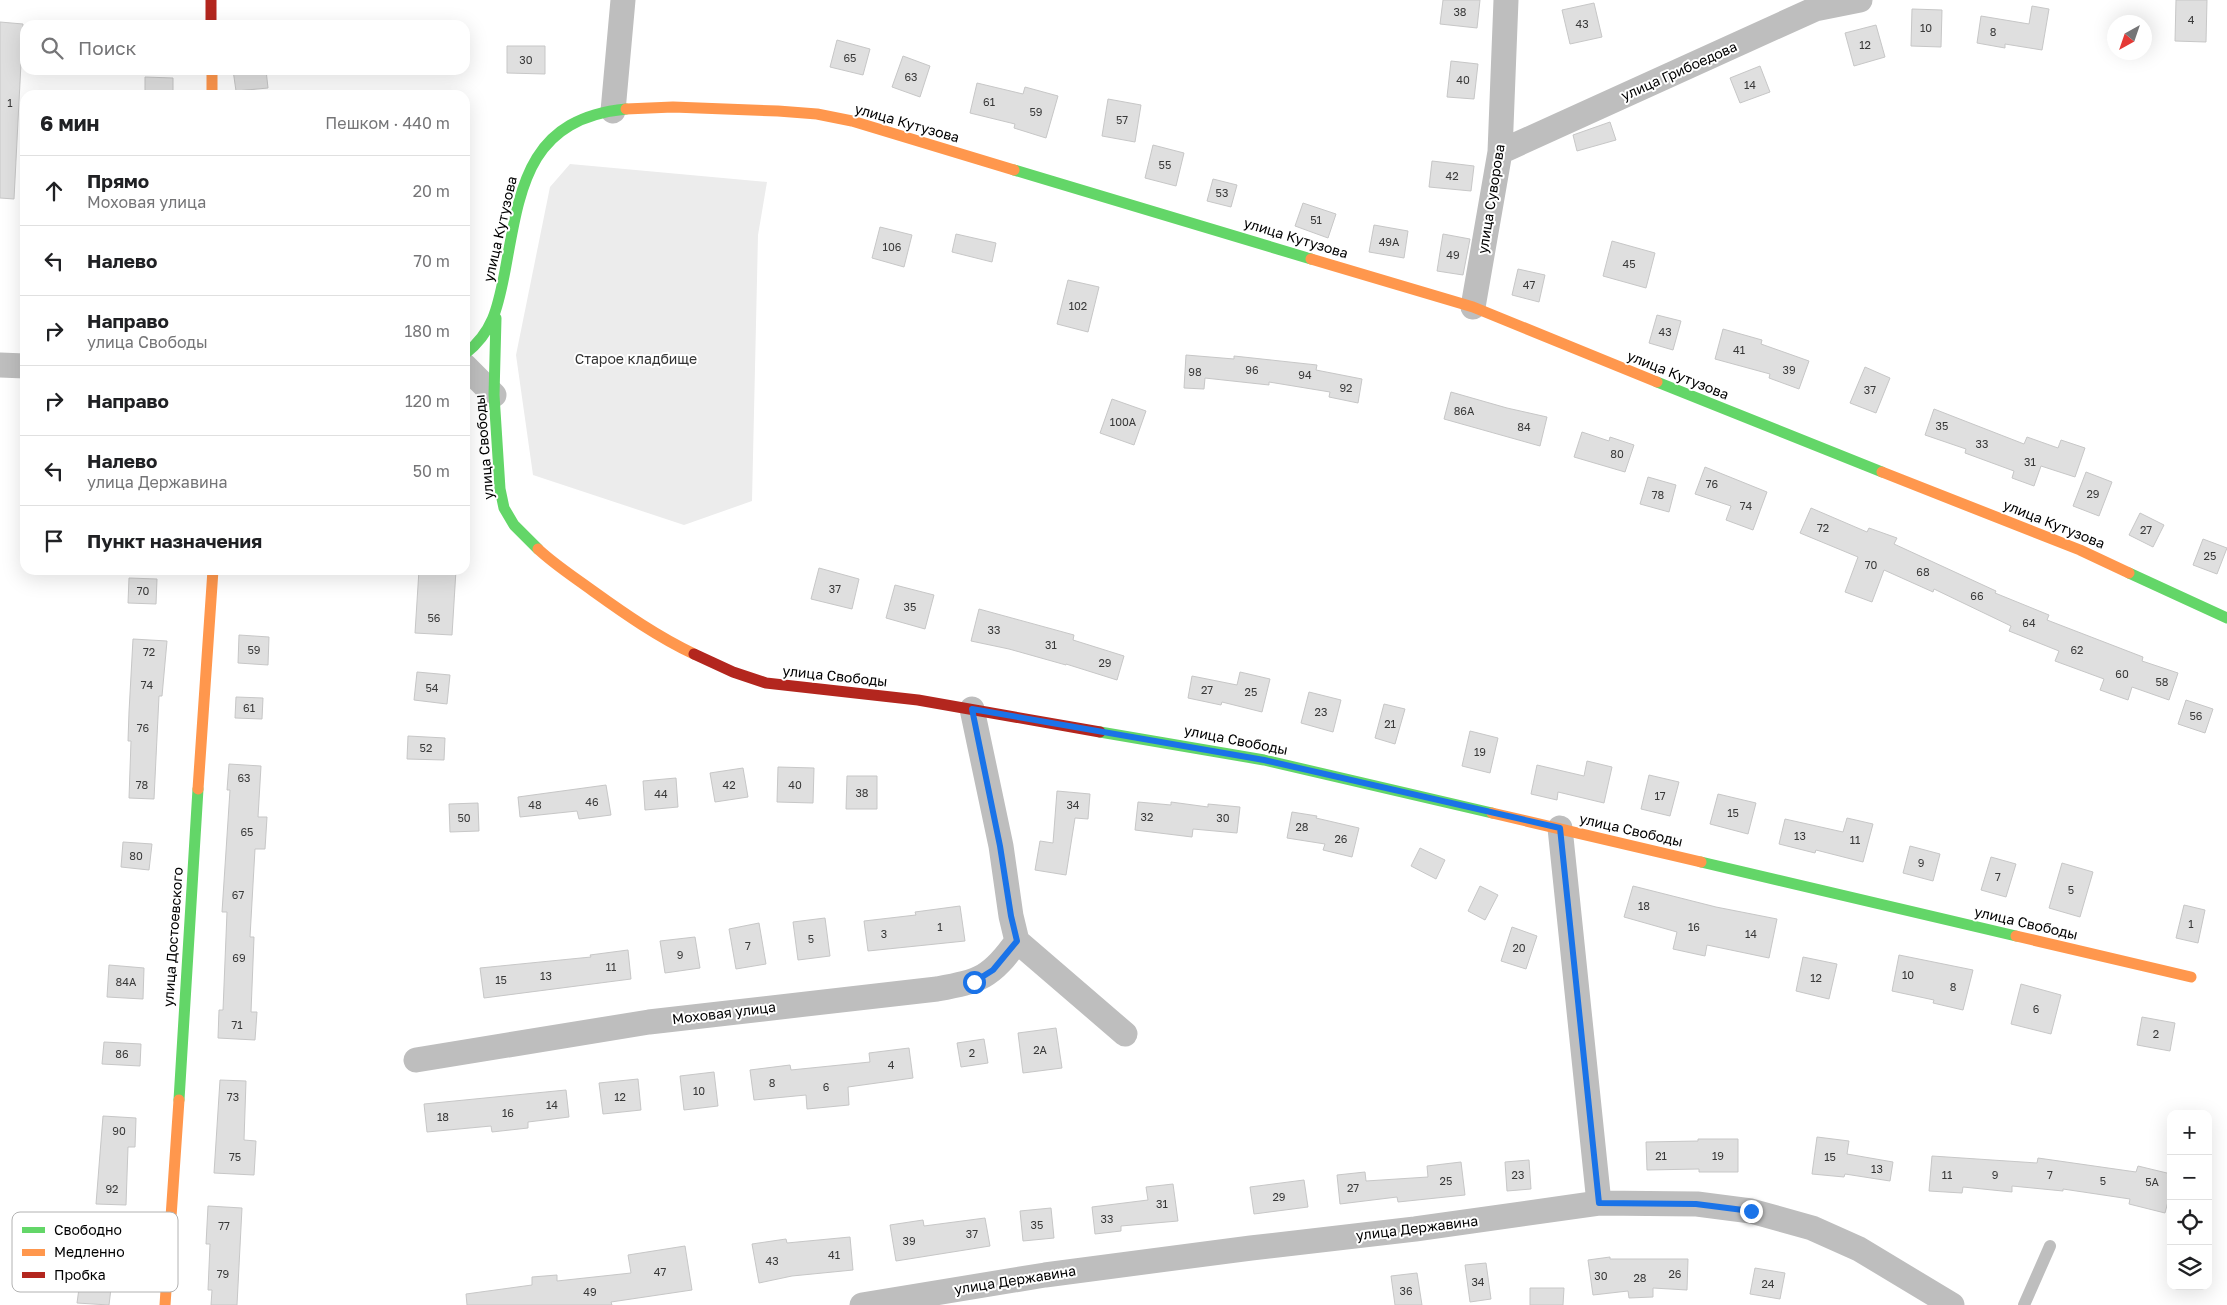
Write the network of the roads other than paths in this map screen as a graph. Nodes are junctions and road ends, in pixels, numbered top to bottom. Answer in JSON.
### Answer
{"nodes":[{"id":1,"x":211,"y":0,"type":"edge"},
{"id":2,"x":623,"y":0,"type":"edge"},
{"id":3,"x":1506,"y":0,"type":"edge"},
{"id":4,"x":1860,"y":0,"type":"edge"},
{"id":5,"x":211,"y":20,"type":"edge"},
{"id":6,"x":212,"y":75,"type":"edge"},
{"id":7,"x":212,"y":90,"type":"edge"},
{"id":8,"x":613,"y":111,"type":"junction"},
{"id":9,"x":1500,"y":152,"type":"junction"},
{"id":10,"x":1473,"y":307,"type":"junction"},
{"id":11,"x":496,"y":318,"type":"junction"},
{"id":12,"x":470,"y":351,"type":"edge"},
{"id":13,"x":0,"y":365,"type":"edge"},
{"id":14,"x":20,"y":366,"type":"edge"},
{"id":15,"x":470,"y":371,"type":"edge"},
{"id":16,"x":494,"y":395,"type":"junction"},
{"id":17,"x":212,"y":575,"type":"edge"},
{"id":18,"x":2227,"y":618,"type":"edge"},
{"id":19,"x":972,"y":709,"type":"junction"},
{"id":20,"x":1560,"y":828,"type":"junction"},
{"id":21,"x":1017,"y":941,"type":"junction"},
{"id":22,"x":2191,"y":977,"type":"dead end"},
{"id":23,"x":1125,"y":1034,"type":"dead end"},
{"id":24,"x":416,"y":1060,"type":"dead end"},
{"id":25,"x":1599,"y":1203,"type":"junction"},
{"id":26,"x":172,"y":1212,"type":"edge"},
{"id":27,"x":2050,"y":1246,"type":"dead end"},
{"id":28,"x":165,"y":1292,"type":"edge"},
{"id":29,"x":164,"y":1305,"type":"edge"},
{"id":30,"x":862,"y":1305,"type":"edge"},
{"id":31,"x":1952,"y":1305,"type":"edge"},
{"id":32,"x":2024,"y":1305,"type":"edge"}],
"edges":[{"from":1,"to":5,"type":"street"},
{"from":2,"to":8,"type":"street"},
{"from":3,"to":9,"type":"street","name":"улица Суворова"},
{"from":4,"to":9,"type":"street","name":"улица Грибоедова"},
{"from":6,"to":7,"type":"street"},
{"from":8,"to":10,"type":"street","name":"улица Кутузова"},
{"from":8,"to":11,"type":"street","name":"улица Кутузова"},
{"from":9,"to":10,"type":"street","name":"улица Суворова"},
{"from":10,"to":18,"type":"street","name":"улица Кутузова"},
{"from":11,"to":12,"type":"street","name":"улица Кутузова"},
{"from":11,"to":16,"type":"street","name":"улица Свободы"},
{"from":13,"to":14,"type":"street"},
{"from":15,"to":16,"type":"street"},
{"from":16,"to":19,"type":"street","name":"улица Свободы"},
{"from":17,"to":26,"type":"street","name":"улица Достоевского"},
{"from":19,"to":20,"type":"street","name":"улица Свободы"},
{"from":19,"to":21,"type":"street"},
{"from":20,"to":22,"type":"street","name":"улица Свободы"},
{"from":20,"to":25,"type":"street"},
{"from":21,"to":23,"type":"street"},
{"from":21,"to":24,"type":"street","name":"Моховая улица"},
{"from":25,"to":30,"type":"street","name":"улица Державина"},
{"from":25,"to":31,"type":"street","name":"улица Державина"},
{"from":27,"to":32,"type":"lane"},
{"from":28,"to":29,"type":"street","name":"улица Достоевского"}]}
